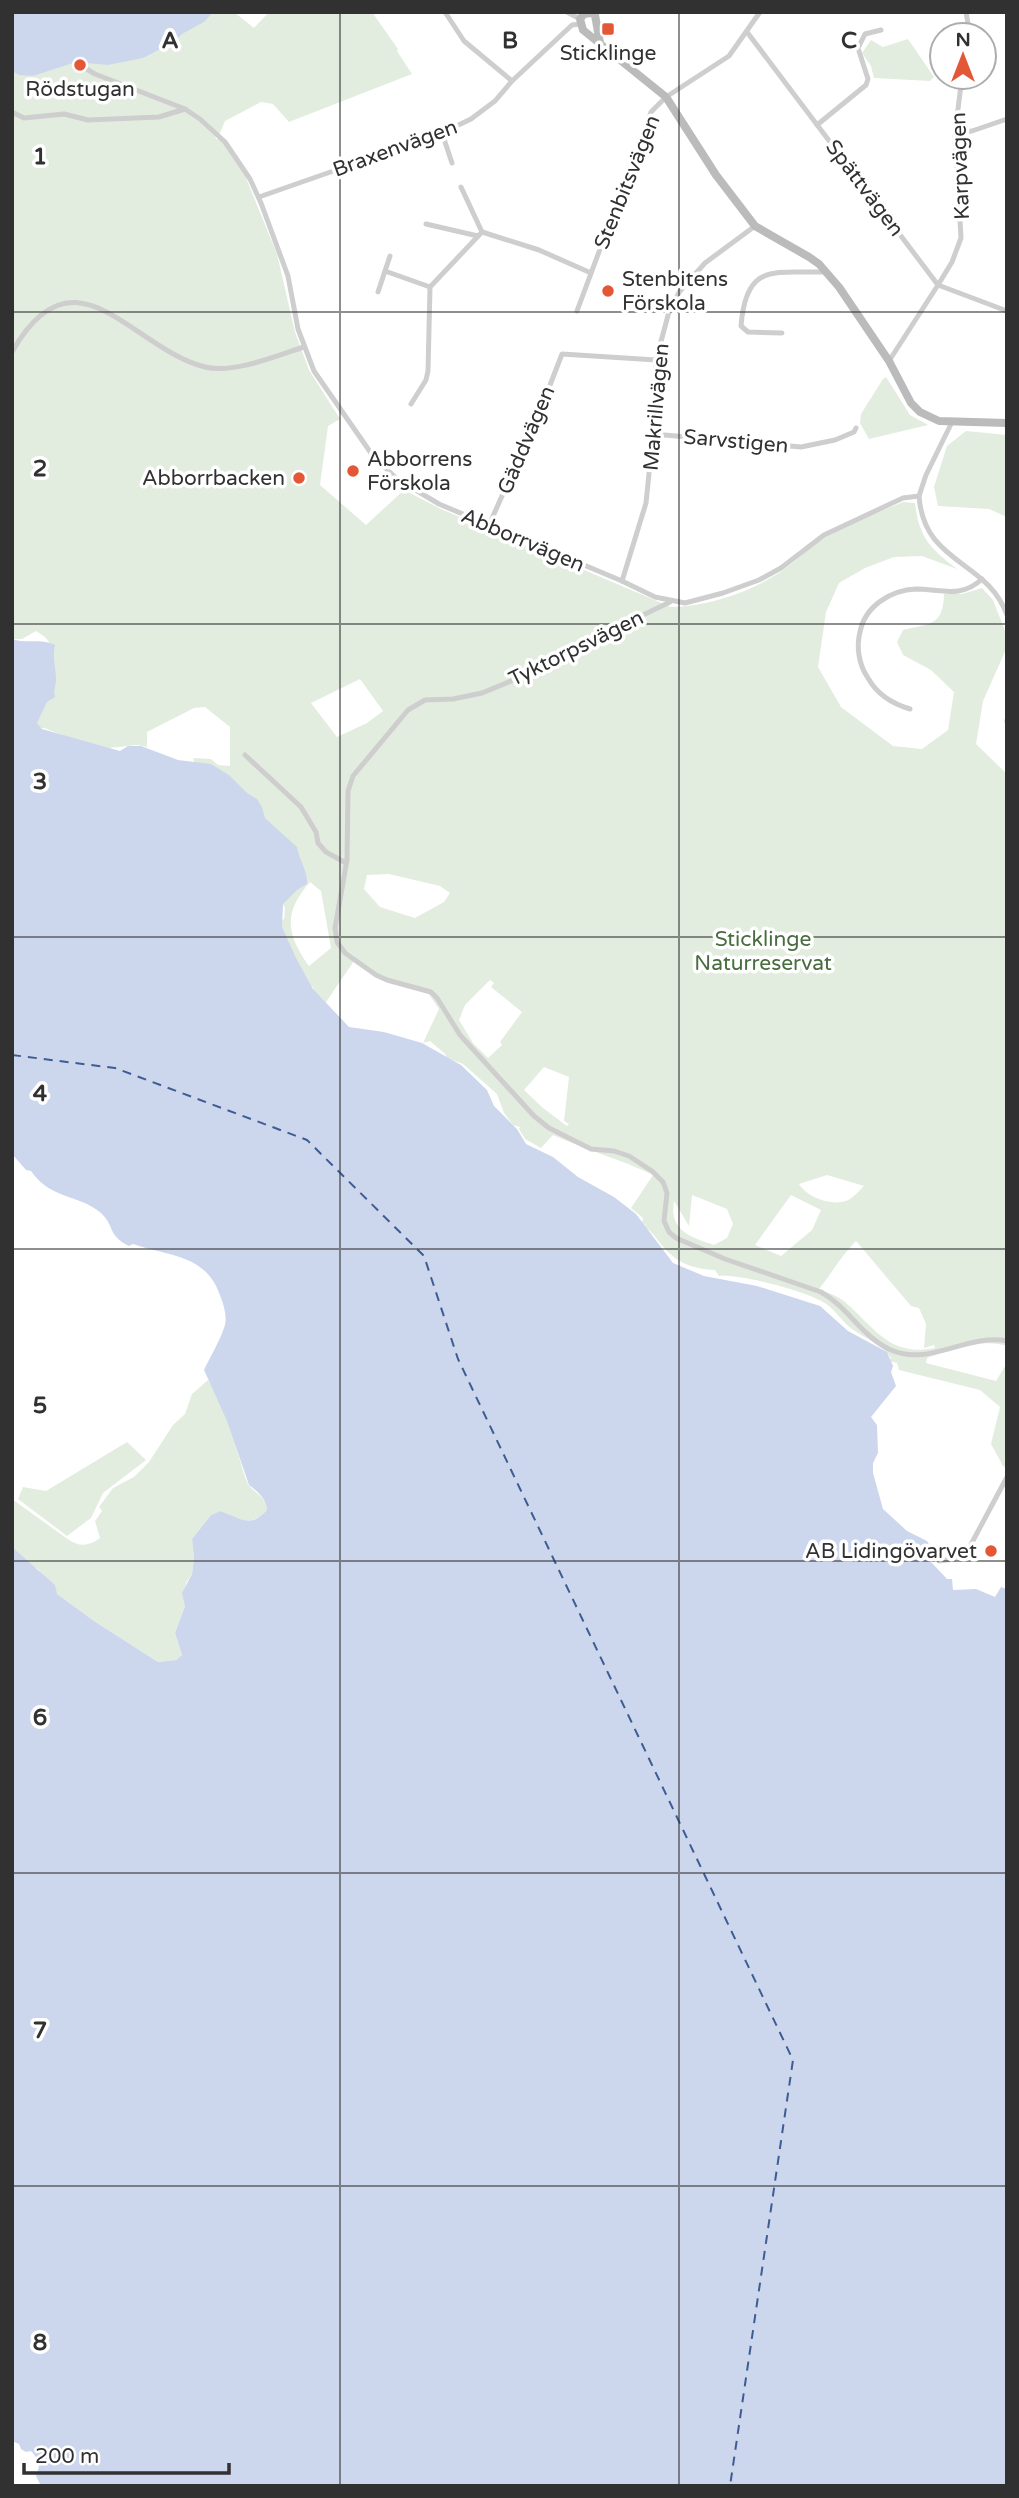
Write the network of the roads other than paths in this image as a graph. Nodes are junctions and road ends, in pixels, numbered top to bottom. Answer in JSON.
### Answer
{"nodes":[{"id":1,"x":445,"y":12,"type":"edge"},
{"id":2,"x":567,"y":12,"type":"edge"},
{"id":3,"x":760,"y":12,"type":"edge"},
{"id":4,"x":591,"y":13,"type":"edge"},
{"id":5,"x":580,"y":21,"type":"junction"},
{"id":6,"x":881,"y":30,"type":"dead end"},
{"id":7,"x":747,"y":32,"type":"junction"},
{"id":8,"x":600,"y":43,"type":"junction"},
{"id":9,"x":85,"y":68,"type":"dead end"},
{"id":10,"x":512,"y":81,"type":"junction"},
{"id":11,"x":960,"y":91,"type":"edge"},
{"id":12,"x":666,"y":97,"type":"junction"},
{"id":13,"x":185,"y":109,"type":"junction"},
{"id":14,"x":12,"y":112,"type":"edge"},
{"id":15,"x":1007,"y":118,"type":"edge"},
{"id":16,"x":817,"y":124,"type":"junction"},
{"id":17,"x":442,"y":133,"type":"junction"},
{"id":18,"x":955,"y":133,"type":"junction"},
{"id":19,"x":452,"y":163,"type":"dead end"},
{"id":20,"x":461,"y":187,"type":"dead end"},
{"id":21,"x":259,"y":197,"type":"junction"},
{"id":22,"x":426,"y":224,"type":"dead end"},
{"id":23,"x":755,"y":226,"type":"junction"},
{"id":24,"x":480,"y":234,"type":"junction"},
{"id":25,"x":390,"y":256,"type":"dead end"},
{"id":26,"x":385,"y":271,"type":"junction"},
{"id":27,"x":825,"y":272,"type":"junction"},
{"id":28,"x":591,"y":273,"type":"junction"},
{"id":29,"x":938,"y":285,"type":"junction"},
{"id":30,"x":430,"y":287,"type":"junction"},
{"id":31,"x":378,"y":292,"type":"dead end"},
{"id":32,"x":577,"y":311,"type":"dead end"},
{"id":33,"x":1007,"y":311,"type":"edge"},
{"id":34,"x":782,"y":333,"type":"dead end"},
{"id":35,"x":304,"y":348,"type":"junction"},
{"id":36,"x":12,"y":352,"type":"edge"},
{"id":37,"x":656,"y":360,"type":"junction"},
{"id":38,"x":889,"y":361,"type":"junction"},
{"id":39,"x":411,"y":404,"type":"dead end"},
{"id":40,"x":952,"y":422,"type":"junction"},
{"id":41,"x":1007,"y":423,"type":"edge"},
{"id":42,"x":856,"y":428,"type":"dead end"},
{"id":43,"x":653,"y":434,"type":"junction"},
{"id":44,"x":919,"y":496,"type":"junction"},
{"id":45,"x":489,"y":525,"type":"junction"},
{"id":46,"x":982,"y":579,"type":"junction"},
{"id":47,"x":622,"y":581,"type":"junction"},
{"id":48,"x":670,"y":602,"type":"junction"},
{"id":49,"x":1007,"y":615,"type":"edge"},
{"id":50,"x":911,"y":709,"type":"dead end"},
{"id":51,"x":245,"y":755,"type":"dead end"},
{"id":52,"x":346,"y":863,"type":"junction"},
{"id":53,"x":1007,"y":1341,"type":"edge"},
{"id":54,"x":1007,"y":1477,"type":"edge"},
{"id":55,"x":939,"y":1561,"type":"dead end"}],
"edges":[{"from":1,"to":10,"type":"street"},
{"from":2,"to":5,"type":"street"},
{"from":3,"to":7,"type":"street","name":"Stenbitsvägen"},
{"from":4,"to":5,"type":"street"},
{"from":4,"to":8,"type":"street"},
{"from":5,"to":8,"type":"street"},
{"from":5,"to":10,"type":"street","name":"Braxenvägen"},
{"from":6,"to":16,"type":"street"},
{"from":7,"to":12,"type":"street","name":"Stenbitsvägen"},
{"from":7,"to":16,"type":"street","name":"Spättvägen"},
{"from":8,"to":12,"type":"street"},
{"from":9,"to":13,"type":"street","name":"Abborrvägen"},
{"from":10,"to":17,"type":"street","name":"Braxenvägen"},
{"from":11,"to":18,"type":"street","name":"Karpvägen"},
{"from":12,"to":23,"type":"street"},
{"from":12,"to":28,"type":"street","name":"Stenbitsvägen"},
{"from":13,"to":14,"type":"street"},
{"from":13,"to":21,"type":"street","name":"Abborrvägen"},
{"from":15,"to":18,"type":"street"},
{"from":16,"to":29,"type":"street","name":"Spättvägen"},
{"from":17,"to":19,"type":"street"},
{"from":17,"to":21,"type":"street","name":"Braxenvägen"},
{"from":18,"to":29,"type":"street","name":"Karpvägen"},
{"from":20,"to":24,"type":"street"},
{"from":21,"to":35,"type":"street","name":"Abborrvägen"},
{"from":22,"to":24,"type":"street"},
{"from":23,"to":27,"type":"street"},
{"from":23,"to":37,"type":"street","name":"Makrillvägen"},
{"from":24,"to":28,"type":"street"},
{"from":24,"to":30,"type":"street"},
{"from":25,"to":26,"type":"street"},
{"from":26,"to":30,"type":"street"},
{"from":26,"to":31,"type":"street"},
{"from":27,"to":34,"type":"street"},
{"from":27,"to":38,"type":"street"},
{"from":28,"to":32,"type":"street","name":"Stenbitsvägen"},
{"from":29,"to":33,"type":"street"},
{"from":29,"to":38,"type":"street","name":"Karpvägen"},
{"from":30,"to":39,"type":"street"},
{"from":35,"to":36,"type":"street"},
{"from":35,"to":45,"type":"street","name":"Abborrvägen"},
{"from":37,"to":43,"type":"street","name":"Makrillvägen"},
{"from":37,"to":45,"type":"street","name":"Gäddvägen"},
{"from":38,"to":40,"type":"street"},
{"from":40,"to":41,"type":"street"},
{"from":40,"to":44,"type":"street"},
{"from":42,"to":43,"type":"street","name":"Sarvstigen"},
{"from":43,"to":47,"type":"street","name":"Makrillvägen"},
{"from":44,"to":46,"type":"street"},
{"from":44,"to":48,"type":"street","name":"Abborrvägen"},
{"from":45,"to":47,"type":"street","name":"Abborrvägen"},
{"from":46,"to":49,"type":"street"},
{"from":46,"to":50,"type":"street"},
{"from":47,"to":48,"type":"street","name":"Abborrvägen"},
{"from":48,"to":52,"type":"street","name":"Tyktorpsvägen"},
{"from":51,"to":52,"type":"street"},
{"from":52,"to":53,"type":"street","name":"Tyktorpsvägen"},
{"from":54,"to":55,"type":"street"}]}
